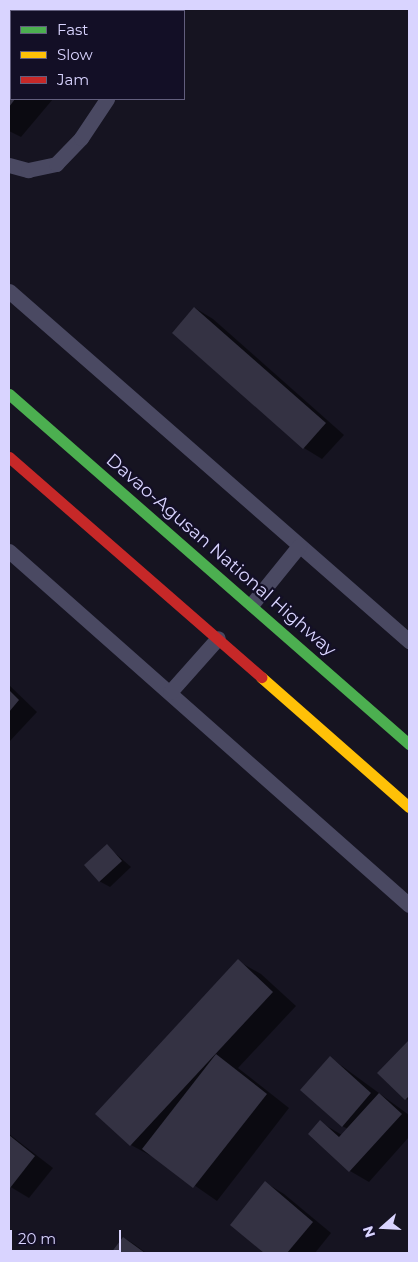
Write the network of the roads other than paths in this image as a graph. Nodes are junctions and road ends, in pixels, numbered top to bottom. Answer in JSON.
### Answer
{"nodes":[{"id":1,"x":106,"y":100,"type":"edge"},
{"id":2,"x":9,"y":165,"type":"edge"},
{"id":3,"x":9,"y":291,"type":"edge"},
{"id":4,"x":9,"y":394,"type":"edge"},
{"id":5,"x":9,"y":457,"type":"edge"},
{"id":6,"x":299,"y":546,"type":"junction"},
{"id":7,"x":9,"y":551,"type":"edge"},
{"id":8,"x":252,"y":604,"type":"junction"},
{"id":9,"x":218,"y":638,"type":"junction"},
{"id":10,"x":409,"y":641,"type":"edge"},
{"id":11,"x":170,"y":692,"type":"junction"},
{"id":12,"x":409,"y":744,"type":"edge"},
{"id":13,"x":409,"y":806,"type":"edge"},
{"id":14,"x":409,"y":905,"type":"edge"}],
"edges":[{"from":1,"to":2,"type":"lane"},
{"from":3,"to":6,"type":"lane"},
{"from":4,"to":8,"type":"highway","name":"Davao-Agusan National Highway"},
{"from":5,"to":9,"type":"highway"},
{"from":6,"to":8,"type":"lane"},
{"from":6,"to":10,"type":"lane"},
{"from":7,"to":11,"type":"lane"},
{"from":8,"to":12,"type":"highway","name":"Davao-Agusan National Highway"},
{"from":9,"to":11,"type":"lane"},
{"from":9,"to":13,"type":"highway"},
{"from":11,"to":14,"type":"lane"}]}
